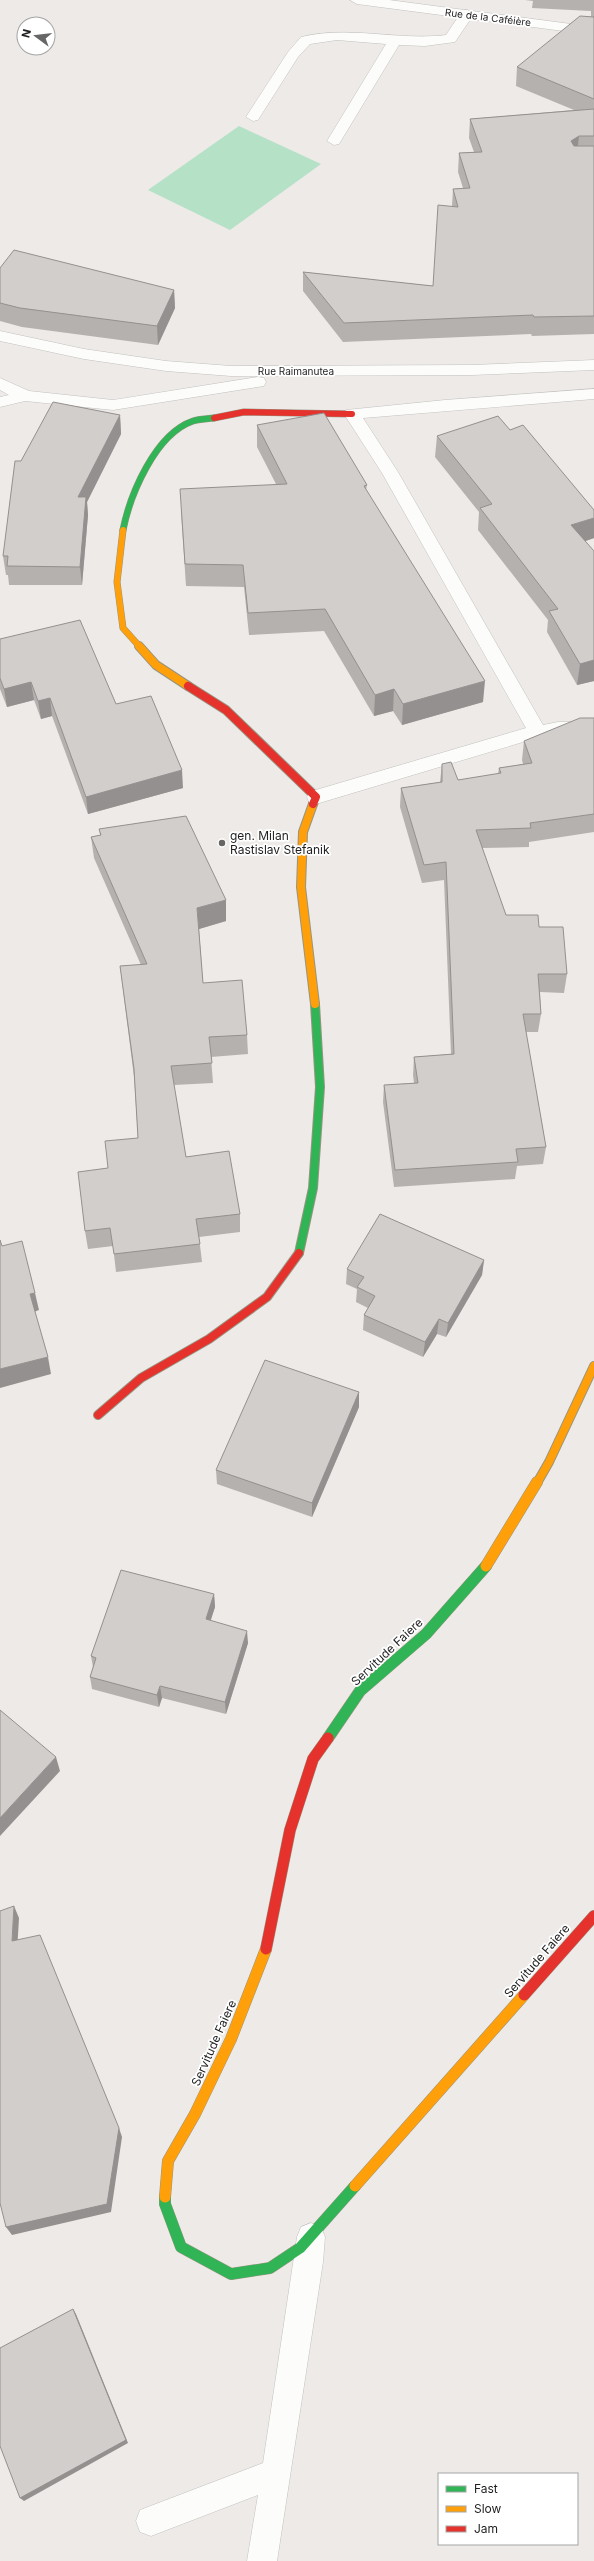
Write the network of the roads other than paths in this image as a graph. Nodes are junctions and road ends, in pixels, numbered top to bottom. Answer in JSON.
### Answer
{"nodes":[{"id":1,"x":357,"y":0,"type":"edge"},
{"id":2,"x":468,"y":14,"type":"junction"},
{"id":3,"x":594,"y":31,"type":"edge"},
{"id":4,"x":395,"y":41,"type":"junction"},
{"id":5,"x":253,"y":117,"type":"dead end"},
{"id":6,"x":334,"y":141,"type":"dead end"},
{"id":7,"x":0,"y":336,"type":"edge"},
{"id":8,"x":594,"y":365,"type":"edge"},
{"id":9,"x":290,"y":371,"type":"junction"},
{"id":10,"x":0,"y":383,"type":"edge"},
{"id":11,"x":594,"y":394,"type":"edge"},
{"id":12,"x":25,"y":396,"type":"junction"},
{"id":13,"x":0,"y":402,"type":"edge"},
{"id":14,"x":352,"y":414,"type":"junction"},
{"id":15,"x":594,"y":729,"type":"edge"},
{"id":16,"x":538,"y":733,"type":"junction"},
{"id":17,"x":316,"y":797,"type":"junction"},
{"id":18,"x":594,"y":1366,"type":"edge"},
{"id":19,"x":98,"y":1416,"type":"dead end"},
{"id":20,"x":594,"y":1916,"type":"edge"},
{"id":21,"x":311,"y":2237,"type":"junction"},
{"id":22,"x":276,"y":2473,"type":"junction"},
{"id":23,"x":151,"y":2521,"type":"dead end"},
{"id":24,"x":262,"y":2561,"type":"edge"}],
"edges":[{"from":1,"to":2,"type":"street","name":"Rue de la Caféière"},
{"from":2,"to":3,"type":"street","name":"Rue de la Caféière"},
{"from":2,"to":4,"type":"lane"},
{"from":4,"to":5,"type":"lane"},
{"from":4,"to":6,"type":"lane"},
{"from":7,"to":9,"type":"street","name":"Rue Raimanutea"},
{"from":8,"to":9,"type":"street","name":"Rue Raimanutea"},
{"from":9,"to":12,"type":"street"},
{"from":10,"to":12,"type":"street"},
{"from":11,"to":14,"type":"street"},
{"from":12,"to":13,"type":"street"},
{"from":14,"to":16,"type":"street"},
{"from":14,"to":17,"type":"street"},
{"from":15,"to":16,"type":"street"},
{"from":16,"to":17,"type":"street"},
{"from":17,"to":19,"type":"street"},
{"from":18,"to":21,"type":"street","name":"Servitude Faiere"},
{"from":20,"to":21,"type":"street","name":"Servitude Faiere"},
{"from":21,"to":22,"type":"street"},
{"from":22,"to":23,"type":"street"},
{"from":22,"to":24,"type":"street"}]}
